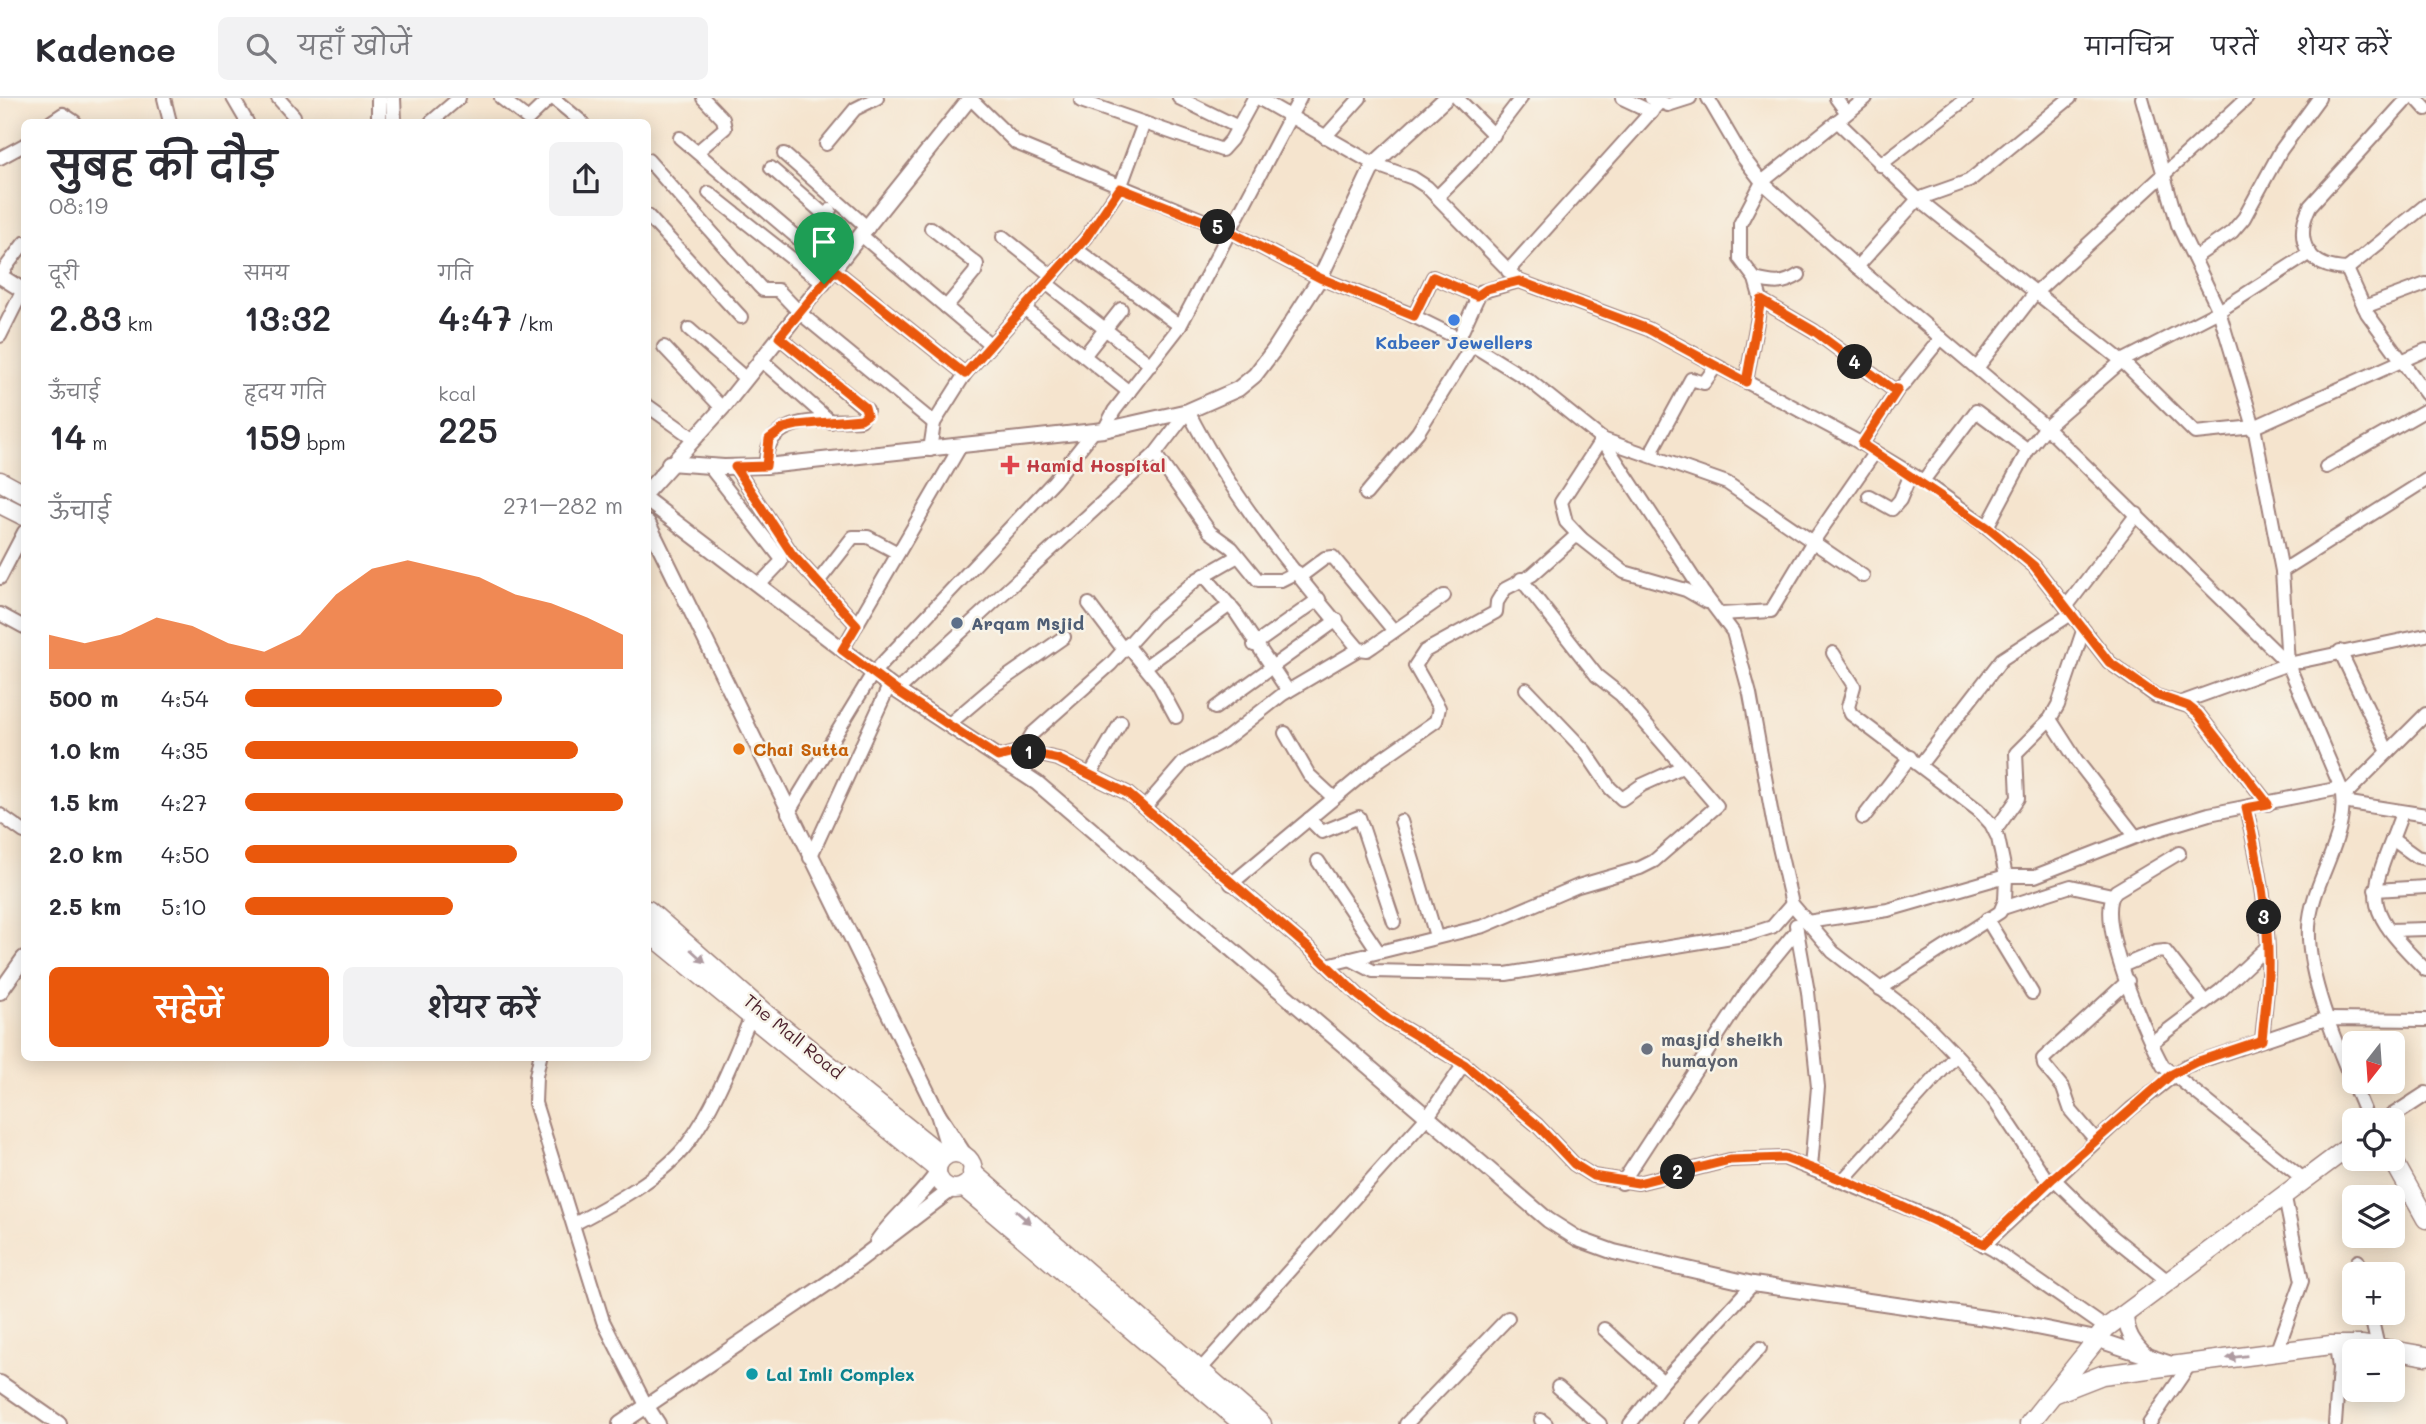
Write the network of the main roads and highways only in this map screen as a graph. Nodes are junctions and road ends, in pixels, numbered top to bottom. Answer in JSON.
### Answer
{"nodes":[{"id":1,"x":0,"y":481,"type":"edge"},
{"id":2,"x":21,"y":492,"type":"edge"},
{"id":3,"x":0,"y":504,"type":"edge"},
{"id":4,"x":21,"y":514,"type":"edge"},
{"id":5,"x":651,"y":916,"type":"edge"},
{"id":6,"x":651,"y":934,"type":"edge"},
{"id":7,"x":758,"y":1019,"type":"junction"},
{"id":8,"x":2342,"y":1152,"type":"edge"},
{"id":9,"x":953,"y":1170,"type":"junction"},
{"id":10,"x":2399,"y":1171,"type":"edge"},
{"id":11,"x":2426,"y":1219,"type":"edge"},
{"id":12,"x":2426,"y":1356,"type":"edge"},
{"id":13,"x":2050,"y":1396,"type":"junction"},
{"id":14,"x":1243,"y":1424,"type":"edge"},
{"id":15,"x":1262,"y":1424,"type":"edge"},
{"id":16,"x":2029,"y":1424,"type":"edge"}],
"edges":[{"from":1,"to":2,"type":"main road"},
{"from":3,"to":4,"type":"main road"},
{"from":5,"to":7,"type":"main road","name":"The Mall Road","one_way":true},
{"from":6,"to":7,"type":"main road","name":"The Mall Road"},
{"from":7,"to":9,"type":"main road","name":"The Mall Road"},
{"from":8,"to":13,"type":"main road"},
{"from":9,"to":14,"type":"main road","name":"The Mall Road"},
{"from":9,"to":15,"type":"main road","name":"The Mall Road","one_way":true},
{"from":10,"to":11,"type":"main road"},
{"from":12,"to":13,"type":"main road","one_way":true},
{"from":13,"to":16,"type":"main road"}]}
